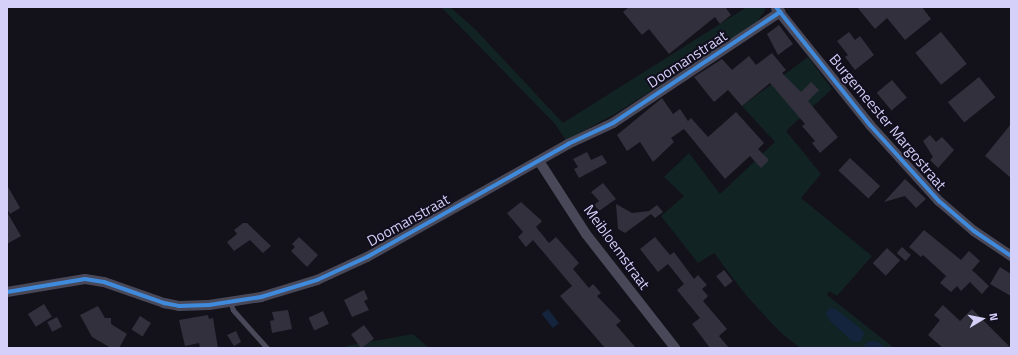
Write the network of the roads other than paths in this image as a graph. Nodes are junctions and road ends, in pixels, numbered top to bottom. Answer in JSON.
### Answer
{"nodes":[{"id":1,"x":778,"y":10,"type":"edge"},
{"id":2,"x":539,"y":161,"type":"junction"},
{"id":3,"x":1011,"y":256,"type":"edge"},
{"id":4,"x":7,"y":292,"type":"edge"},
{"id":5,"x":230,"y":301,"type":"junction"},
{"id":6,"x":267,"y":348,"type":"edge"},
{"id":7,"x":675,"y":348,"type":"edge"}],
"edges":[{"from":1,"to":2,"type":"street","name":"Doomanstraat"},
{"from":1,"to":3,"type":"street","name":"Burgemeester Margostraat"},
{"from":2,"to":5,"type":"street","name":"Doomanstraat"},
{"from":2,"to":7,"type":"street","name":"Meibloemstraat"},
{"from":4,"to":5,"type":"street","name":"Doomanstraat"},
{"from":5,"to":6,"type":"lane"}]}
